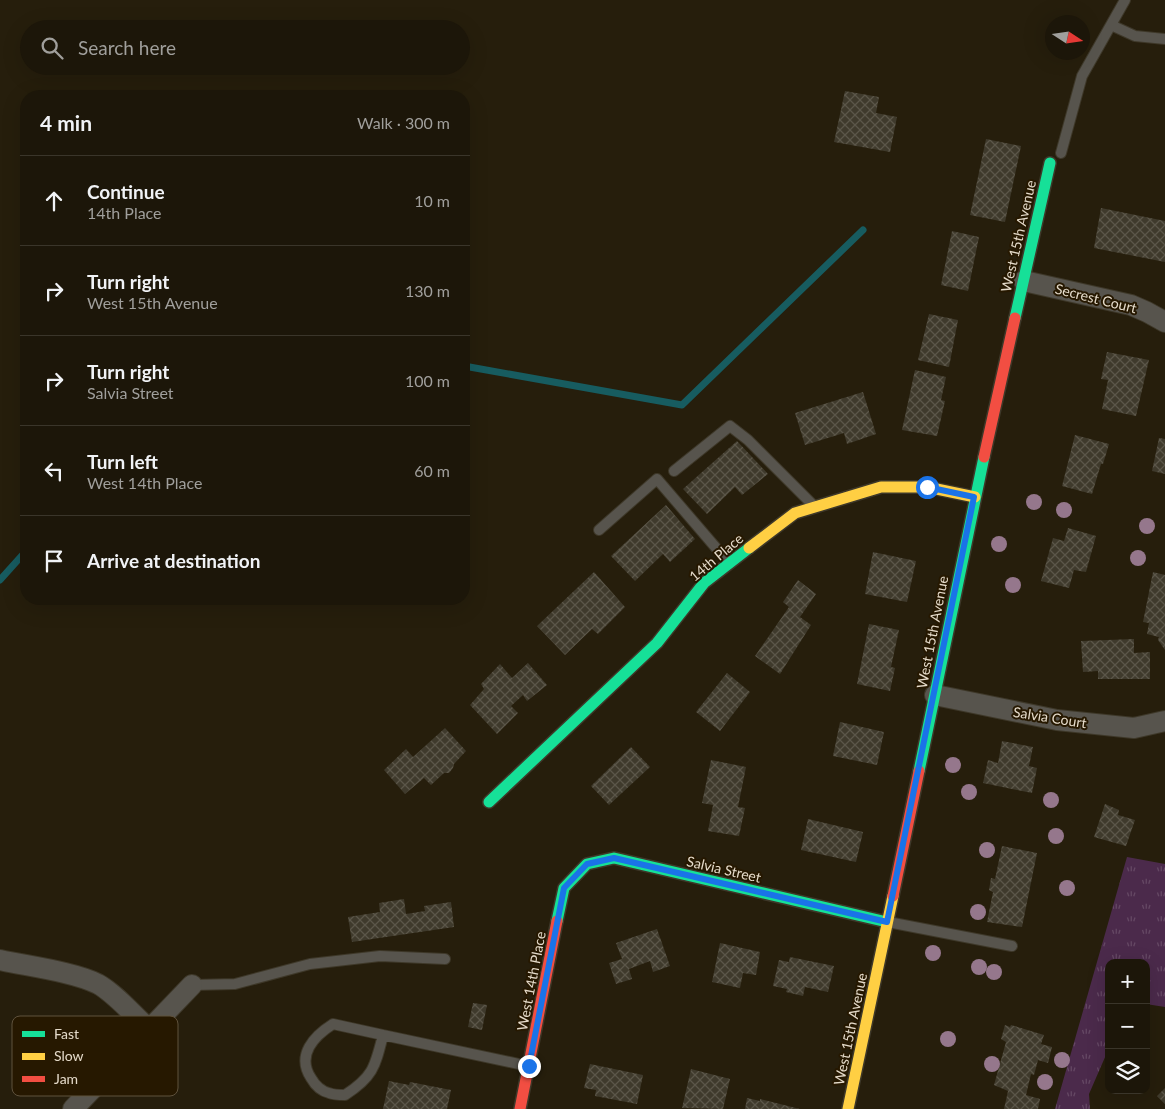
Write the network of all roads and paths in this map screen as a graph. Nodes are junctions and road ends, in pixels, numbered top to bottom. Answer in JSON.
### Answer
{"nodes":[{"id":1,"x":1125,"y":0,"type":"edge"},
{"id":2,"x":1111,"y":26,"type":"junction"},
{"id":3,"x":1165,"y":39,"type":"edge"},
{"id":4,"x":1061,"y":153,"type":"dead end"},
{"id":5,"x":1050,"y":162,"type":"dead end"},
{"id":6,"x":1024,"y":281,"type":"junction"},
{"id":7,"x":1165,"y":322,"type":"edge"},
{"id":8,"x":674,"y":471,"type":"dead end"},
{"id":9,"x":974,"y":497,"type":"junction"},
{"id":10,"x":815,"y":507,"type":"junction"},
{"id":11,"x":599,"y":530,"type":"dead end"},
{"id":12,"x":729,"y":564,"type":"junction"},
{"id":13,"x":935,"y":695,"type":"junction"},
{"id":14,"x":1165,"y":722,"type":"edge"},
{"id":15,"x":490,"y":802,"type":"dead end"},
{"id":16,"x":564,"y":888,"type":"joint"},
{"id":17,"x":887,"y":922,"type":"junction"},
{"id":18,"x":1012,"y":946,"type":"dead end"},
{"id":19,"x":445,"y":959,"type":"dead end"},
{"id":20,"x":0,"y":960,"type":"edge"},
{"id":21,"x":192,"y":985,"type":"joint"},
{"id":22,"x":135,"y":1016,"type":"edge"},
{"id":23,"x":163,"y":1016,"type":"edge"},
{"id":24,"x":382,"y":1035,"type":"junction"},
{"id":25,"x":529,"y":1066,"type":"junction"},
{"id":26,"x":86,"y":1096,"type":"edge"},
{"id":27,"x":73,"y":1109,"type":"edge"},
{"id":28,"x":520,"y":1109,"type":"edge"},
{"id":29,"x":848,"y":1109,"type":"edge"}],
"edges":[{"from":1,"to":2,"type":"lane"},
{"from":2,"to":3,"type":"lane"},
{"from":2,"to":4,"type":"lane"},
{"from":5,"to":6,"type":"street","name":"West 15th Avenue"},
{"from":6,"to":7,"type":"street","name":"Secrest Court"},
{"from":6,"to":9,"type":"street","name":"West 15th Avenue"},
{"from":8,"to":10,"type":"lane"},
{"from":9,"to":10,"type":"street","name":"14th Place"},
{"from":9,"to":13,"type":"street","name":"West 15th Avenue"},
{"from":10,"to":12,"type":"street","name":"14th Place"},
{"from":11,"to":12,"type":"lane"},
{"from":12,"to":15,"type":"street","name":"14th Place"},
{"from":13,"to":14,"type":"street","name":"Salvia Court"},
{"from":13,"to":17,"type":"street","name":"West 15th Avenue"},
{"from":16,"to":17,"type":"street","name":"Salvia Street"},
{"from":16,"to":25,"type":"street","name":"West 14th Place"},
{"from":17,"to":18,"type":"lane"},
{"from":17,"to":29,"type":"street","name":"West 15th Avenue"},
{"from":19,"to":21,"type":"lane"},
{"from":20,"to":22,"type":"street"},
{"from":21,"to":23,"type":"street"},
{"from":24,"to":24,"type":"lane"},
{"from":24,"to":25,"type":"lane"},
{"from":25,"to":28,"type":"street","name":"West 14th Place"},
{"from":26,"to":27,"type":"street"}]}
